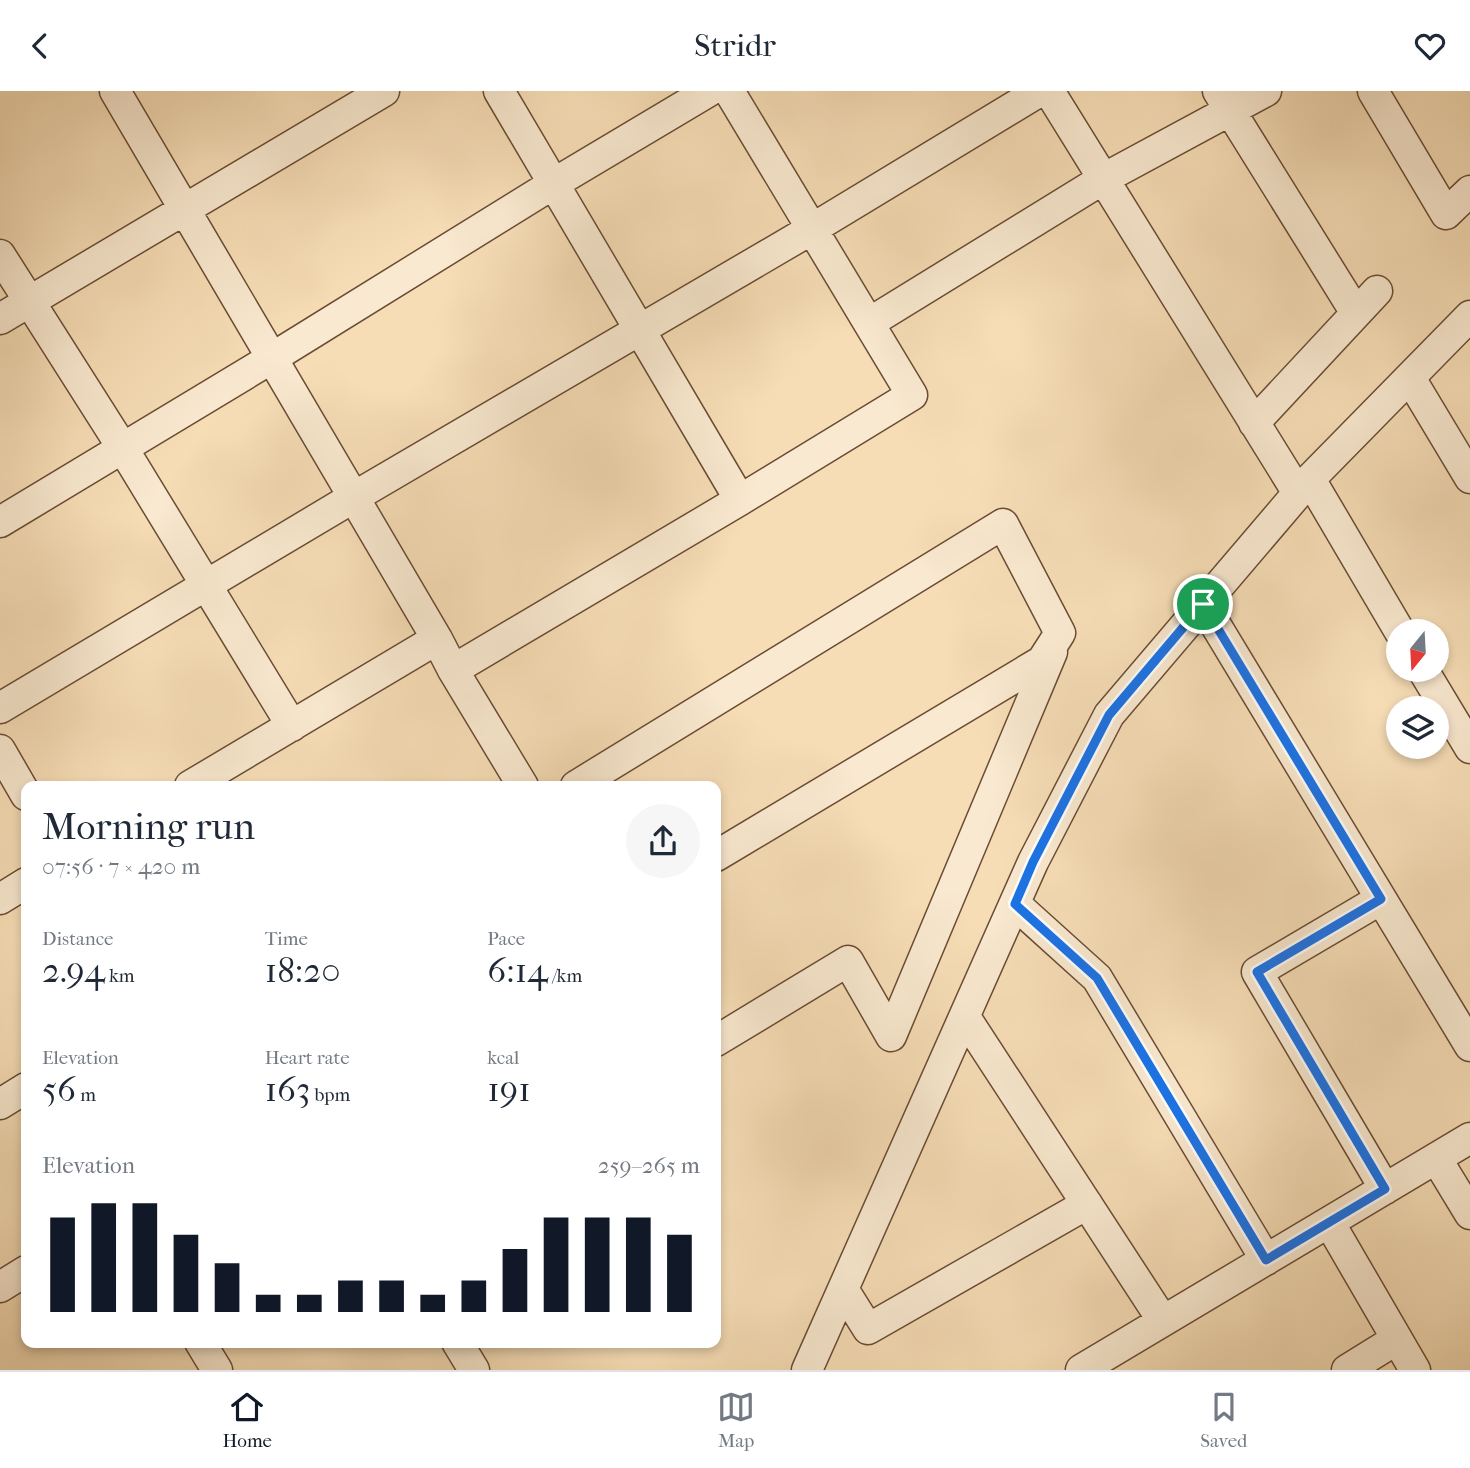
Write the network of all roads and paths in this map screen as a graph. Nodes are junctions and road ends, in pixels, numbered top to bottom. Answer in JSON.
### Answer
{"nodes":[{"id":1,"x":115,"y":91,"type":"edge"},
{"id":2,"x":384,"y":91,"type":"edge"},
{"id":3,"x":499,"y":91,"type":"edge"},
{"id":4,"x":709,"y":91,"type":"edge"},
{"id":5,"x":729,"y":91,"type":"edge"},
{"id":6,"x":1040,"y":91,"type":"edge"},
{"id":7,"x":1049,"y":91,"type":"edge"},
{"id":8,"x":1266,"y":91,"type":"edge"},
{"id":9,"x":1373,"y":91,"type":"edge"},
{"id":10,"x":1224,"y":101,"type":"edge"},
{"id":11,"x":1103,"y":179,"type":"junction"},
{"id":12,"x":554,"y":184,"type":"junction"},
{"id":13,"x":1470,"y":191,"type":"edge"},
{"id":14,"x":185,"y":210,"type":"junction"},
{"id":15,"x":812,"y":229,"type":"junction"},
{"id":16,"x":0,"y":255,"type":"edge"},
{"id":17,"x":1377,"y":291,"type":"dead end"},
{"id":18,"x":29,"y":302,"type":"junction"},
{"id":19,"x":1356,"y":313,"type":"junction"},
{"id":20,"x":1470,"y":316,"type":"edge"},
{"id":21,"x":0,"y":319,"type":"edge"},
{"id":22,"x":869,"y":323,"type":"junction"},
{"id":23,"x":639,"y":330,"type":"junction"},
{"id":24,"x":272,"y":358,"type":"junction"},
{"id":25,"x":1410,"y":377,"type":"junction"},
{"id":26,"x":1254,"y":423,"type":"junction"},
{"id":27,"x":122,"y":447,"type":"junction"},
{"id":28,"x":1470,"y":478,"type":"edge"},
{"id":29,"x":1304,"y":486,"type":"junction"},
{"id":30,"x":354,"y":497,"type":"junction"},
{"id":31,"x":740,"y":500,"type":"junction"},
{"id":32,"x":0,"y":522,"type":"edge"},
{"id":33,"x":207,"y":585,"type":"junction"},
{"id":34,"x":1203,"y":604,"type":"junction"},
{"id":35,"x":1392,"y":619,"type":"edge"},
{"id":36,"x":1060,"y":633,"type":"junction"},
{"id":37,"x":437,"y":639,"type":"junction"},
{"id":38,"x":453,"y":670,"type":"junction"},
{"id":39,"x":1431,"y":683,"type":"edge"},
{"id":40,"x":0,"y":708,"type":"edge"},
{"id":41,"x":292,"y":726,"type":"junction"},
{"id":42,"x":1470,"y":748,"type":"edge"},
{"id":43,"x":0,"y":750,"type":"edge"},
{"id":44,"x":198,"y":781,"type":"edge"},
{"id":45,"x":520,"y":781,"type":"edge"},
{"id":46,"x":584,"y":781,"type":"edge"},
{"id":47,"x":21,"y":786,"type":"edge"},
{"id":48,"x":721,"y":853,"type":"edge"},
{"id":49,"x":21,"y":886,"type":"edge"},
{"id":50,"x":0,"y":898,"type":"edge"},
{"id":51,"x":1381,"y":899,"type":"junction"},
{"id":52,"x":1015,"y":904,"type":"junction"},
{"id":53,"x":965,"y":1017,"type":"junction"},
{"id":54,"x":721,"y":1038,"type":"edge"},
{"id":55,"x":1470,"y":1046,"type":"edge"},
{"id":56,"x":21,"y":1091,"type":"edge"},
{"id":57,"x":0,"y":1104,"type":"edge"},
{"id":58,"x":1470,"y":1138,"type":"edge"},
{"id":59,"x":1436,"y":1158,"type":"junction"},
{"id":60,"x":1385,"y":1189,"type":"junction"},
{"id":61,"x":1087,"y":1204,"type":"junction"},
{"id":62,"x":1470,"y":1214,"type":"edge"},
{"id":63,"x":1329,"y":1222,"type":"junction"},
{"id":64,"x":1266,"y":1260,"type":"junction"},
{"id":65,"x":21,"y":1274,"type":"edge"},
{"id":66,"x":0,"y":1287,"type":"edge"},
{"id":67,"x":843,"y":1289,"type":"junction"},
{"id":68,"x":1163,"y":1321,"type":"junction"},
{"id":69,"x":1397,"y":1339,"type":"junction"},
{"id":70,"x":204,"y":1348,"type":"edge"},
{"id":71,"x":461,"y":1348,"type":"edge"},
{"id":72,"x":217,"y":1370,"type":"edge"},
{"id":73,"x":474,"y":1370,"type":"edge"},
{"id":74,"x":807,"y":1370,"type":"edge"},
{"id":75,"x":1082,"y":1370,"type":"edge"},
{"id":76,"x":1347,"y":1370,"type":"edge"},
{"id":77,"x":1415,"y":1370,"type":"edge"}],
"edges":[{"from":1,"to":14,"type":"street"},
{"from":2,"to":14,"type":"street"},
{"from":3,"to":12,"type":"street"},
{"from":4,"to":12,"type":"street"},
{"from":5,"to":15,"type":"street"},
{"from":6,"to":15,"type":"street"},
{"from":7,"to":11,"type":"street"},
{"from":8,"to":10,"type":"street"},
{"from":9,"to":13,"type":"street"},
{"from":10,"to":11,"type":"street"},
{"from":10,"to":19,"type":"street"},
{"from":11,"to":22,"type":"street"},
{"from":11,"to":26,"type":"street"},
{"from":12,"to":23,"type":"street"},
{"from":12,"to":24,"type":"street"},
{"from":14,"to":18,"type":"street"},
{"from":14,"to":24,"type":"street"},
{"from":15,"to":22,"type":"street"},
{"from":15,"to":23,"type":"street"},
{"from":16,"to":18,"type":"street"},
{"from":17,"to":19,"type":"street"},
{"from":18,"to":21,"type":"street"},
{"from":18,"to":27,"type":"street"},
{"from":19,"to":26,"type":"street"},
{"from":20,"to":25,"type":"street"},
{"from":22,"to":31,"type":"street"},
{"from":23,"to":30,"type":"street"},
{"from":23,"to":31,"type":"street"},
{"from":24,"to":27,"type":"street"},
{"from":24,"to":30,"type":"street"},
{"from":25,"to":28,"type":"street"},
{"from":25,"to":29,"type":"street"},
{"from":26,"to":29,"type":"street"},
{"from":27,"to":32,"type":"street"},
{"from":27,"to":33,"type":"street"},
{"from":29,"to":34,"type":"street"},
{"from":29,"to":35,"type":"street"},
{"from":30,"to":33,"type":"street"},
{"from":30,"to":37,"type":"street"},
{"from":31,"to":38,"type":"street"},
{"from":33,"to":40,"type":"street"},
{"from":33,"to":41,"type":"street"},
{"from":34,"to":51,"type":"street"},
{"from":34,"to":52,"type":"street"},
{"from":36,"to":46,"type":"street"},
{"from":36,"to":48,"type":"street"},
{"from":36,"to":54,"type":"street"},
{"from":37,"to":38,"type":"street"},
{"from":37,"to":41,"type":"street"},
{"from":38,"to":45,"type":"street"},
{"from":39,"to":42,"type":"street"},
{"from":41,"to":44,"type":"street"},
{"from":43,"to":47,"type":"street"},
{"from":49,"to":50,"type":"street"},
{"from":51,"to":55,"type":"street"},
{"from":51,"to":60,"type":"street"},
{"from":52,"to":53,"type":"street"},
{"from":52,"to":64,"type":"street"},
{"from":53,"to":61,"type":"street"},
{"from":53,"to":67,"type":"street"},
{"from":56,"to":57,"type":"street"},
{"from":58,"to":59,"type":"street"},
{"from":59,"to":60,"type":"street"},
{"from":59,"to":62,"type":"street"},
{"from":60,"to":63,"type":"street"},
{"from":61,"to":67,"type":"street"},
{"from":61,"to":68,"type":"street"},
{"from":63,"to":64,"type":"street"},
{"from":63,"to":69,"type":"street"},
{"from":64,"to":68,"type":"street"},
{"from":65,"to":66,"type":"street"},
{"from":67,"to":74,"type":"street"},
{"from":68,"to":75,"type":"street"},
{"from":69,"to":76,"type":"street"},
{"from":69,"to":77,"type":"street"},
{"from":70,"to":72,"type":"street"},
{"from":71,"to":73,"type":"street"}]}
